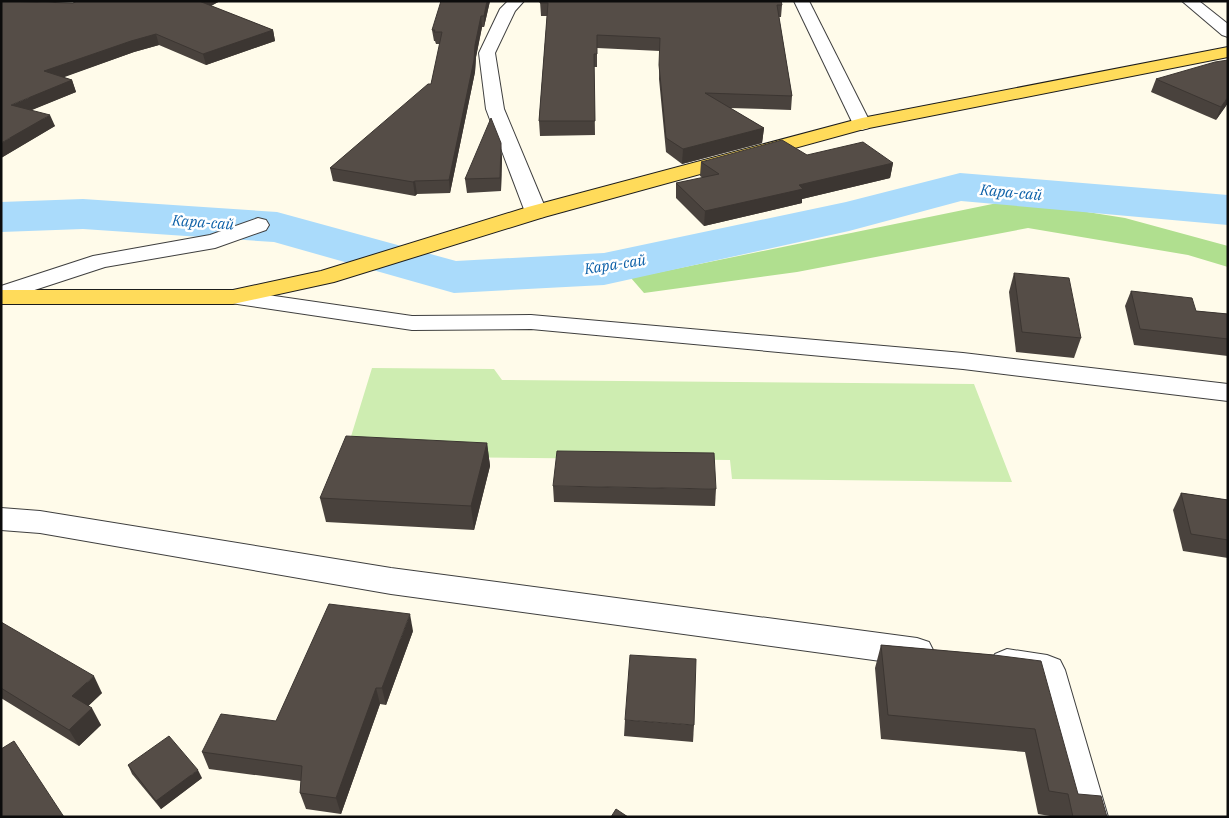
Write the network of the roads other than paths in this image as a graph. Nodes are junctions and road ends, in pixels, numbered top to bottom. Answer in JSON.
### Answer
{"nodes":[{"id":1,"x":517,"y":1,"type":"edge"},
{"id":2,"x":801,"y":1,"type":"edge"},
{"id":3,"x":1190,"y":1,"type":"edge"},
{"id":4,"x":1228,"y":32,"type":"edge"},
{"id":5,"x":1228,"y":52,"type":"edge"},
{"id":6,"x":862,"y":124,"type":"junction"},
{"id":7,"x":536,"y":212,"type":"junction"},
{"id":8,"x":258,"y":225,"type":"dead end"},
{"id":9,"x":1,"y":296,"type":"edge"},
{"id":10,"x":233,"y":297,"type":"junction"},
{"id":11,"x":1228,"y":393,"type":"edge"},
{"id":12,"x":1,"y":518,"type":"edge"},
{"id":13,"x":1088,"y":817,"type":"edge"}],
"edges":[{"from":1,"to":7,"type":"street"},
{"from":2,"to":6,"type":"street"},
{"from":3,"to":4,"type":"street"},
{"from":5,"to":6,"type":"main road"},
{"from":6,"to":7,"type":"main road"},
{"from":7,"to":10,"type":"main road"},
{"from":8,"to":9,"type":"street"},
{"from":9,"to":10,"type":"main road"},
{"from":10,"to":11,"type":"street"},
{"from":12,"to":13,"type":"street"}]}
